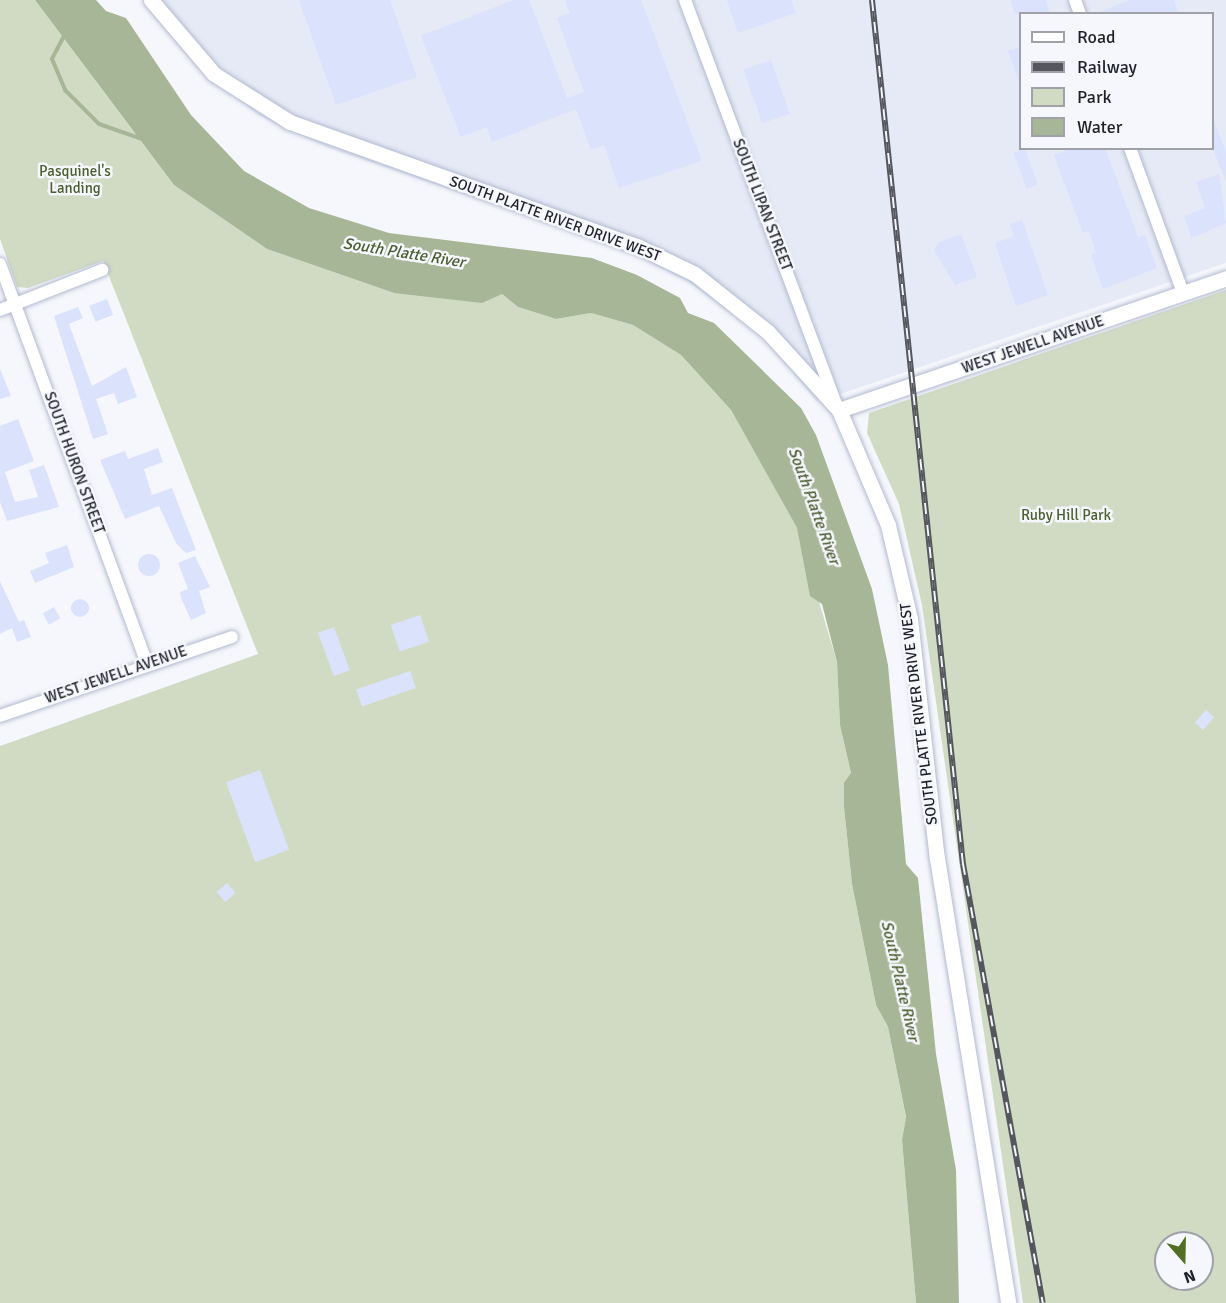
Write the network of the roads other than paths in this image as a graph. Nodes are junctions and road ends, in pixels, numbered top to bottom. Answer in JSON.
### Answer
{"nodes":[{"id":1,"x":151,"y":0,"type":"edge"},
{"id":2,"x":685,"y":0,"type":"edge"},
{"id":3,"x":1131,"y":150,"type":"edge"},
{"id":4,"x":0,"y":264,"type":"edge"},
{"id":5,"x":102,"y":270,"type":"dead end"},
{"id":6,"x":1226,"y":278,"type":"edge"},
{"id":7,"x":1183,"y":293,"type":"junction"},
{"id":8,"x":15,"y":304,"type":"junction"},
{"id":9,"x":0,"y":310,"type":"edge"},
{"id":10,"x":839,"y":410,"type":"junction"},
{"id":11,"x":232,"y":637,"type":"dead end"},
{"id":12,"x":147,"y":663,"type":"junction"},
{"id":13,"x":0,"y":716,"type":"edge"},
{"id":14,"x":1008,"y":1303,"type":"edge"}],
"edges":[{"from":1,"to":10,"type":"street","name":"SOUTH PLATTE RIVER DRIVE WEST"},
{"from":2,"to":10,"type":"street","name":"SOUTH LIPAN STREET"},
{"from":3,"to":7,"type":"street"},
{"from":4,"to":8,"type":"street","name":"SOUTH HURON STREET"},
{"from":5,"to":8,"type":"street"},
{"from":6,"to":7,"type":"street","name":"WEST JEWELL AVENUE"},
{"from":7,"to":10,"type":"street","name":"WEST JEWELL AVENUE"},
{"from":8,"to":9,"type":"street"},
{"from":8,"to":12,"type":"street","name":"SOUTH HURON STREET"},
{"from":10,"to":14,"type":"street","name":"SOUTH PLATTE RIVER DRIVE WEST"},
{"from":11,"to":12,"type":"street","name":"WEST JEWELL AVENUE"},
{"from":12,"to":13,"type":"street","name":"WEST JEWELL AVENUE"}]}
